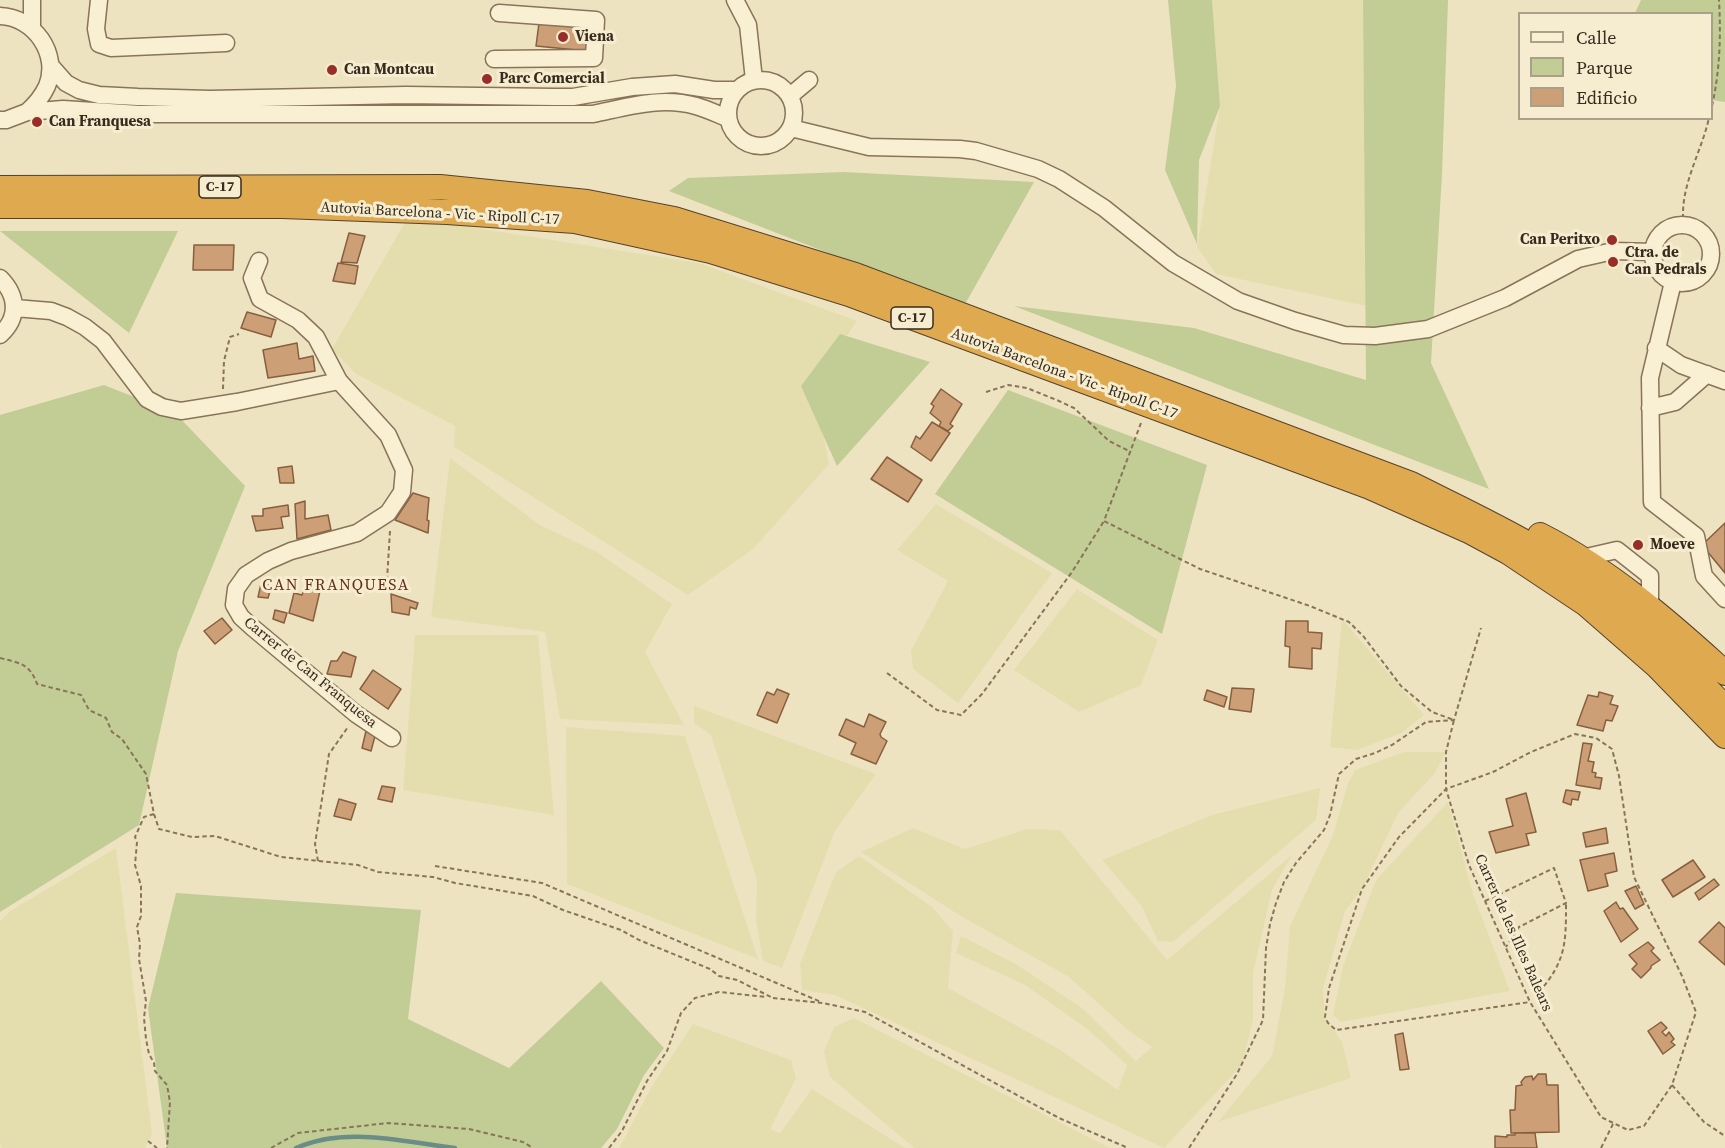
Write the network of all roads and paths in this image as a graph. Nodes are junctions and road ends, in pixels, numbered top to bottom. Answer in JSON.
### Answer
{"nodes":[{"id":1,"x":32,"y":0,"type":"edge"},
{"id":2,"x":99,"y":0,"type":"edge"},
{"id":3,"x":735,"y":0,"type":"edge"},
{"id":4,"x":1719,"y":0,"type":"edge"},
{"id":5,"x":500,"y":13,"type":"dead end"},
{"id":6,"x":0,"y":16,"type":"edge"},
{"id":7,"x":32,"y":28,"type":"junction"},
{"id":8,"x":226,"y":43,"type":"dead end"},
{"id":9,"x":494,"y":59,"type":"dead end"},
{"id":10,"x":51,"y":66,"type":"junction"},
{"id":11,"x":754,"y":80,"type":"junction"},
{"id":12,"x":809,"y":80,"type":"dead end"},
{"id":13,"x":737,"y":90,"type":"junction"},
{"id":14,"x":790,"y":96,"type":"junction"},
{"id":15,"x":1713,"y":101,"type":"edge"},
{"id":16,"x":27,"y":112,"type":"junction"},
{"id":17,"x":727,"y":118,"type":"junction"},
{"id":18,"x":0,"y":120,"type":"edge"},
{"id":19,"x":1708,"y":120,"type":"edge"},
{"id":20,"x":791,"y":128,"type":"junction"},
{"id":21,"x":0,"y":188,"type":"edge"},
{"id":22,"x":0,"y":206,"type":"edge"},
{"id":23,"x":1684,"y":226,"type":"junction"},
{"id":24,"x":1654,"y":252,"type":"junction"},
{"id":25,"x":1718,"y":254,"type":"edge"},
{"id":26,"x":259,"y":261,"type":"dead end"},
{"id":27,"x":0,"y":279,"type":"edge"},
{"id":28,"x":1673,"y":282,"type":"junction"},
{"id":29,"x":15,"y":308,"type":"junction"},
{"id":30,"x":239,"y":334,"type":"dead end"},
{"id":31,"x":0,"y":335,"type":"edge"},
{"id":32,"x":1656,"y":348,"type":"junction"},
{"id":33,"x":1707,"y":374,"type":"junction"},
{"id":34,"x":339,"y":381,"type":"junction"},
{"id":35,"x":1725,"y":381,"type":"edge"},
{"id":36,"x":986,"y":392,"type":"dead end"},
{"id":37,"x":227,"y":404,"type":"junction"},
{"id":38,"x":1148,"y":405,"type":"junction"},
{"id":39,"x":1650,"y":408,"type":"junction"},
{"id":40,"x":1131,"y":452,"type":"junction"},
{"id":41,"x":1411,"y":484,"type":"junction"},
{"id":42,"x":388,"y":513,"type":"junction"},
{"id":43,"x":1104,"y":521,"type":"junction"},
{"id":44,"x":392,"y":592,"type":"dead end"},
{"id":45,"x":1725,"y":599,"type":"edge"},
{"id":46,"x":1482,"y":628,"type":"dead end"},
{"id":47,"x":0,"y":658,"type":"edge"},
{"id":48,"x":887,"y":673,"type":"dead end"},
{"id":49,"x":1725,"y":673,"type":"edge"},
{"id":50,"x":1725,"y":708,"type":"edge"},
{"id":51,"x":356,"y":714,"type":"junction"},
{"id":52,"x":1454,"y":720,"type":"junction"},
{"id":53,"x":1725,"y":736,"type":"edge"},
{"id":54,"x":392,"y":738,"type":"dead end"},
{"id":55,"x":1446,"y":789,"type":"junction"},
{"id":56,"x":154,"y":814,"type":"junction"},
{"id":57,"x":318,"y":861,"type":"junction"},
{"id":58,"x":435,"y":866,"type":"dead end"},
{"id":59,"x":1485,"y":901,"type":"junction"},
{"id":60,"x":1566,"y":903,"type":"junction"},
{"id":61,"x":1506,"y":947,"type":"junction"},
{"id":62,"x":1539,"y":992,"type":"dead end"},
{"id":63,"x":771,"y":998,"type":"junction"},
{"id":64,"x":1530,"y":1002,"type":"junction"},
{"id":65,"x":823,"y":1003,"type":"junction"},
{"id":66,"x":1672,"y":1085,"type":"junction"},
{"id":67,"x":1613,"y":1123,"type":"junction"},
{"id":68,"x":1725,"y":1136,"type":"edge"},
{"id":69,"x":148,"y":1141,"type":"dead end"},
{"id":70,"x":157,"y":1148,"type":"edge"},
{"id":71,"x":166,"y":1148,"type":"edge"},
{"id":72,"x":271,"y":1148,"type":"edge"},
{"id":73,"x":533,"y":1148,"type":"edge"},
{"id":74,"x":609,"y":1148,"type":"edge"},
{"id":75,"x":1128,"y":1148,"type":"edge"},
{"id":76,"x":1189,"y":1148,"type":"edge"},
{"id":77,"x":1601,"y":1148,"type":"edge"}],
"edges":[{"from":1,"to":7,"type":"street"},
{"from":2,"to":8,"type":"street"},
{"from":3,"to":11,"type":"street"},
{"from":4,"to":15,"type":"path"},
{"from":5,"to":9,"type":"street"},
{"from":6,"to":7,"type":"street"},
{"from":7,"to":10,"type":"street"},
{"from":10,"to":13,"type":"street"},
{"from":10,"to":16,"type":"street"},
{"from":11,"to":13,"type":"street"},
{"from":11,"to":14,"type":"street"},
{"from":12,"to":14,"type":"street"},
{"from":13,"to":17,"type":"street"},
{"from":14,"to":20,"type":"street"},
{"from":16,"to":17,"type":"street"},
{"from":16,"to":18,"type":"street"},
{"from":17,"to":20,"type":"street"},
{"from":19,"to":23,"type":"path"},
{"from":20,"to":24,"type":"street"},
{"from":21,"to":41,"type":"highway","name":"Autovia Barcelona - Vic - Ripoll C-17","number":"C-17"},
{"from":22,"to":38,"type":"highway","name":"Autovia Barcelona - Vic - Ripoll C-17","number":"C-17"},
{"from":23,"to":24,"type":"street"},
{"from":23,"to":25,"type":"street"},
{"from":24,"to":28,"type":"street"},
{"from":25,"to":28,"type":"street"},
{"from":26,"to":34,"type":"street","name":"Carrer de Can Franquesa"},
{"from":27,"to":29,"type":"street"},
{"from":28,"to":32,"type":"street"},
{"from":29,"to":31,"type":"street"},
{"from":29,"to":37,"type":"street"},
{"from":30,"to":37,"type":"path"},
{"from":32,"to":33,"type":"street"},
{"from":32,"to":39,"type":"street"},
{"from":33,"to":35,"type":"street"},
{"from":33,"to":39,"type":"street"},
{"from":34,"to":37,"type":"street"},
{"from":34,"to":42,"type":"street","name":"Carrer de Can Franquesa"},
{"from":36,"to":40,"type":"path"},
{"from":38,"to":40,"type":"path"},
{"from":38,"to":53,"type":"highway","name":"Autovia Barcelona - Vic - Ripoll C-17","number":"C-17"},
{"from":39,"to":45,"type":"street"},
{"from":40,"to":43,"type":"path"},
{"from":41,"to":49,"type":"highway"},
{"from":41,"to":50,"type":"highway","name":"Autovia Barcelona - Vic - Ripoll C-17","number":"C-17"},
{"from":42,"to":44,"type":"path"},
{"from":42,"to":51,"type":"street","name":"Carrer de Can Franquesa"},
{"from":43,"to":48,"type":"path"},
{"from":43,"to":52,"type":"path"},
{"from":46,"to":52,"type":"path","name":"Carrer de les Illes Balears"},
{"from":47,"to":56,"type":"path"},
{"from":51,"to":54,"type":"street","name":"Carrer de Can Franquesa"},
{"from":51,"to":57,"type":"path"},
{"from":52,"to":55,"type":"path","name":"Carrer de les Illes Balears"},
{"from":52,"to":76,"type":"path"},
{"from":55,"to":59,"type":"path","name":"Carrer de les Illes Balears"},
{"from":55,"to":64,"type":"path"},
{"from":55,"to":66,"type":"path"},
{"from":56,"to":57,"type":"path"},
{"from":56,"to":71,"type":"path"},
{"from":57,"to":63,"type":"path"},
{"from":58,"to":65,"type":"path"},
{"from":59,"to":60,"type":"path"},
{"from":59,"to":61,"type":"path","name":"Carrer de les Illes Balears"},
{"from":60,"to":61,"type":"path"},
{"from":60,"to":62,"type":"path"},
{"from":61,"to":64,"type":"path","name":"Carrer de les Illes Balears"},
{"from":63,"to":65,"type":"path"},
{"from":63,"to":74,"type":"path"},
{"from":64,"to":67,"type":"path","name":"Carrer de les Illes Balears"},
{"from":65,"to":75,"type":"path"},
{"from":66,"to":67,"type":"path"},
{"from":66,"to":68,"type":"path"},
{"from":67,"to":77,"type":"path"},
{"from":69,"to":70,"type":"path"},
{"from":72,"to":73,"type":"path"}]}
